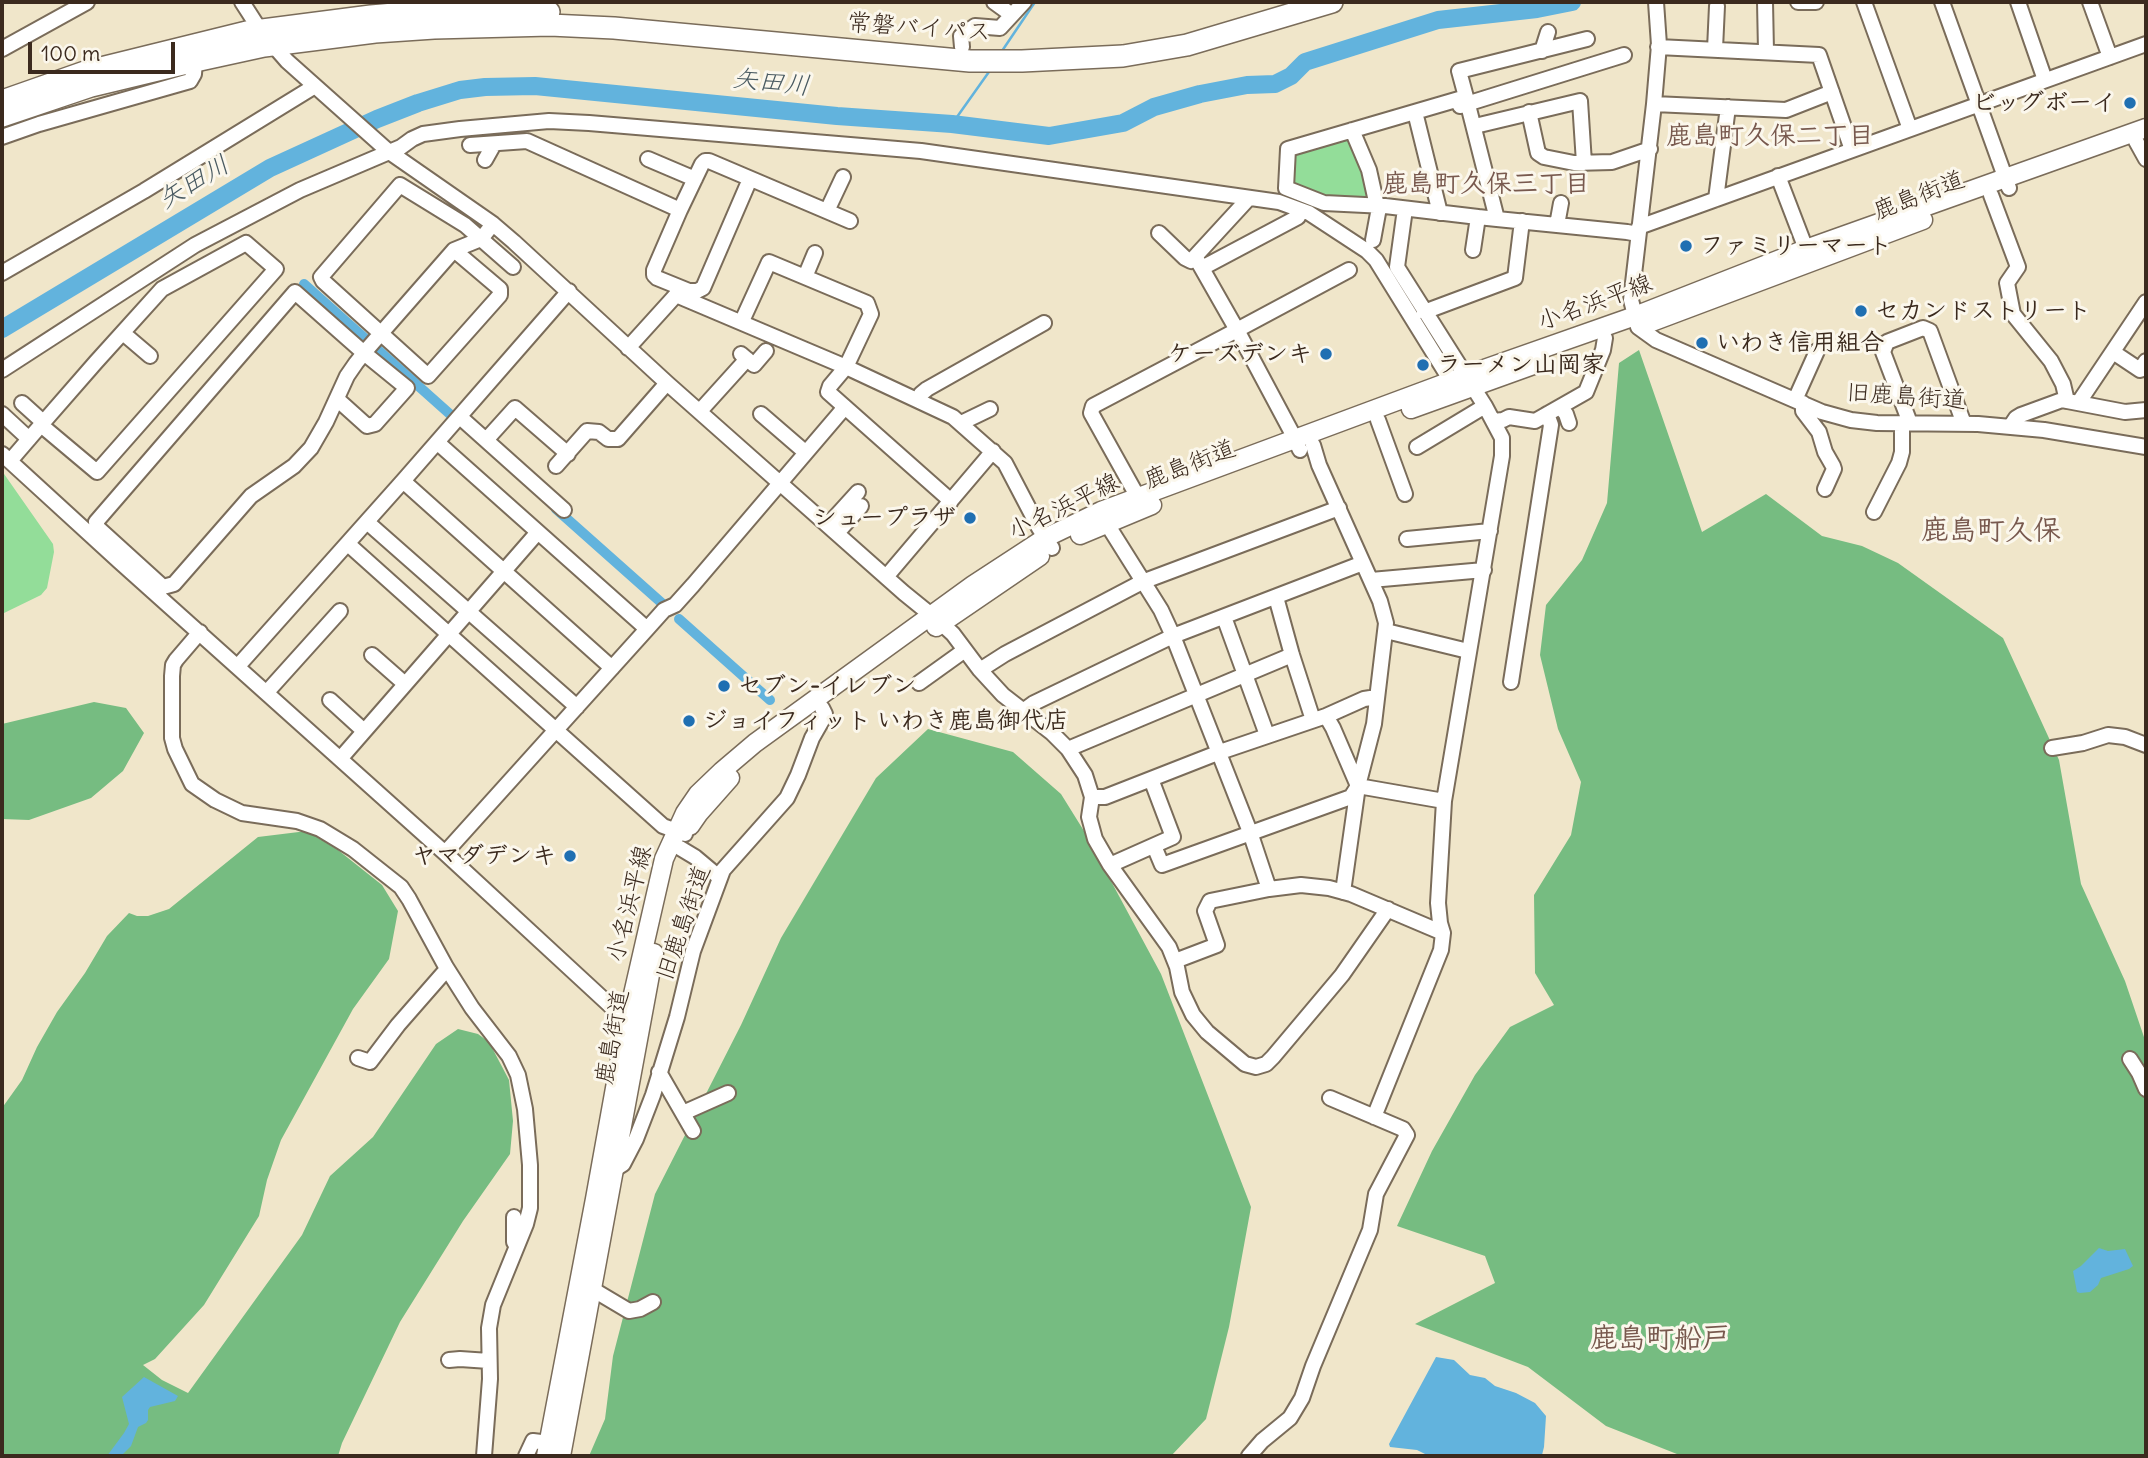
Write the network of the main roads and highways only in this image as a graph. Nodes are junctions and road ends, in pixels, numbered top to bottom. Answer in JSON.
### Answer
{"nodes":[{"id":1,"x":1286,"y":2,"type":"edge"},
{"id":2,"x":1332,"y":2,"type":"edge"},
{"id":3,"x":266,"y":37,"type":"junction"},
{"id":4,"x":1027,"y":55,"type":"junction"},
{"id":5,"x":2,"y":101,"type":"edge"},
{"id":6,"x":2,"y":116,"type":"edge"},
{"id":7,"x":2143,"y":136,"type":"edge"},
{"id":8,"x":2008,"y":184,"type":"junction"},
{"id":9,"x":1637,"y":322,"type":"junction"},
{"id":10,"x":1464,"y":381,"type":"junction"},
{"id":11,"x":1302,"y":445,"type":"junction"},
{"id":12,"x":937,"y":619,"type":"junction"},
{"id":13,"x":680,"y":838,"type":"junction"},
{"id":14,"x":634,"y":1017,"type":"junction"},
{"id":15,"x":547,"y":1450,"type":"edge"},
{"id":16,"x":561,"y":1456,"type":"edge"}],
"edges":[{"from":1,"to":4,"type":"highway","name":"常磐バイパス"},
{"from":2,"to":4,"type":"highway","name":"常磐バイパス"},
{"from":3,"to":4,"type":"highway","name":"常磐バイパス"},
{"from":3,"to":5,"type":"highway","name":"常磐バイパス"},
{"from":3,"to":6,"type":"highway","name":"常磐バイパス"},
{"from":7,"to":8,"type":"main road","name":"小名浜平線"},
{"from":8,"to":9,"type":"main road","name":"小名浜平線"},
{"from":8,"to":9,"type":"main road","name":"鹿島街道"},
{"from":9,"to":10,"type":"main road","name":"小名浜平線"},
{"from":9,"to":10,"type":"main road","name":"鹿島街道"},
{"from":10,"to":11,"type":"main road","name":"小名浜平線"},
{"from":10,"to":11,"type":"main road","name":"鹿島街道"},
{"from":11,"to":12,"type":"main road","name":"小名浜平線"},
{"from":12,"to":13,"type":"main road"},
{"from":12,"to":13,"type":"main road","name":"小名浜平線"},
{"from":13,"to":14,"type":"main road","name":"小名浜平線"},
{"from":14,"to":15,"type":"main road","name":"小名浜平線"},
{"from":14,"to":16,"type":"main road","name":"鹿島街道"}]}
